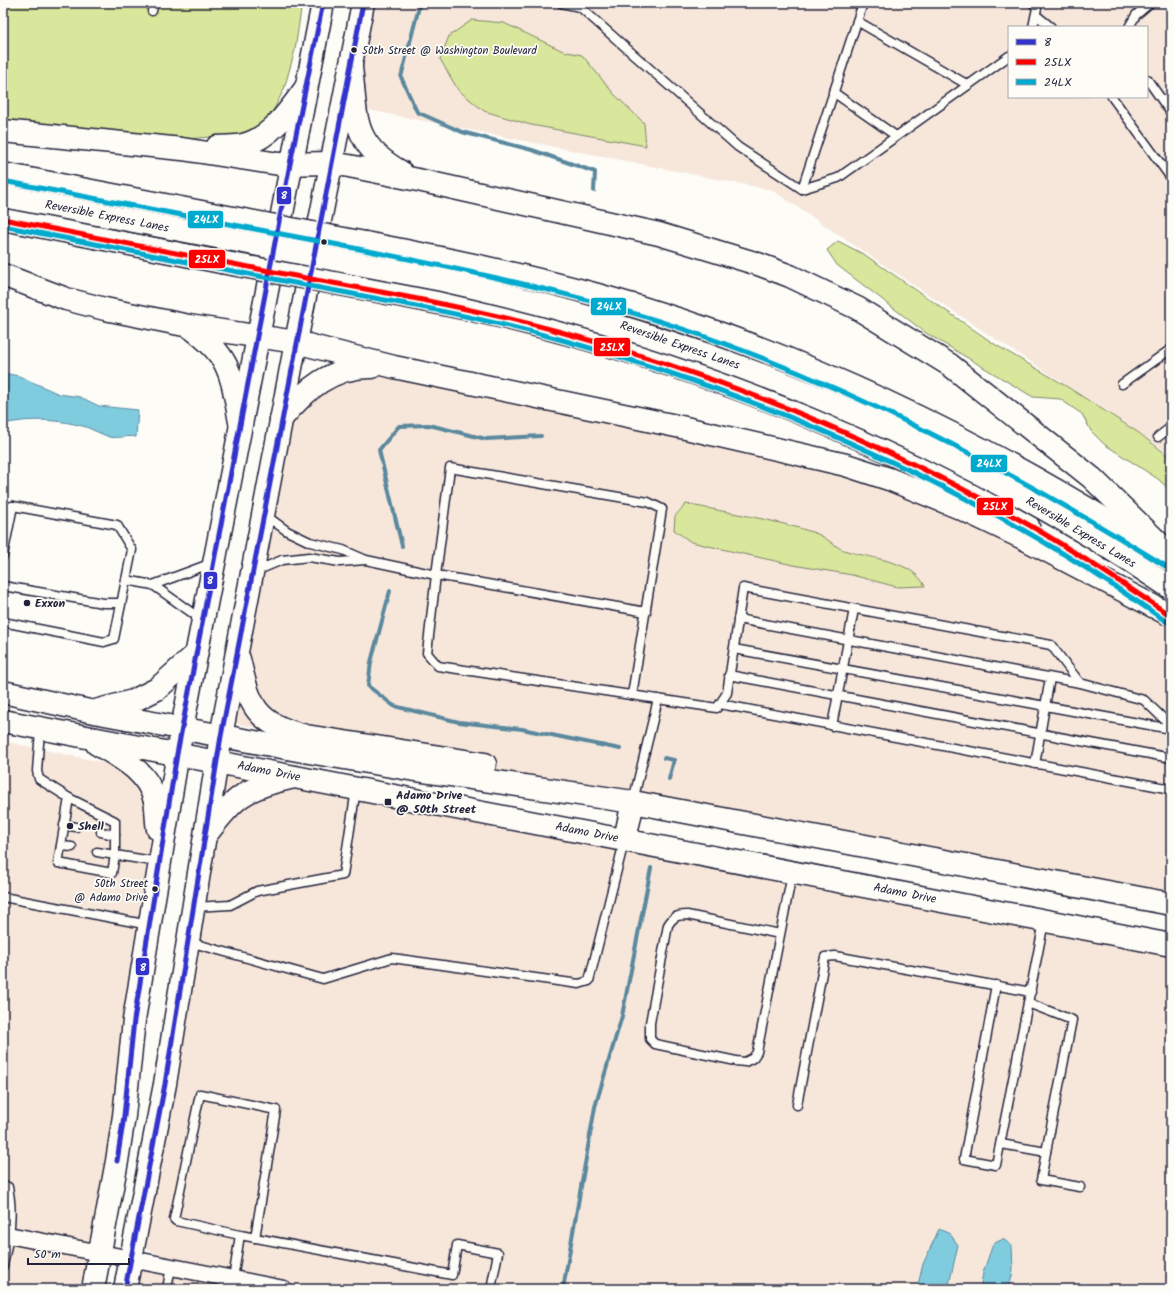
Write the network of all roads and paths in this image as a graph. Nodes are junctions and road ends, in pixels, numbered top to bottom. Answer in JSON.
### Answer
{"nodes":[{"id":1,"x":323,"y":3,"type":"edge"},
{"id":2,"x":363,"y":3,"type":"edge"},
{"id":3,"x":562,"y":3,"type":"edge"},
{"id":4,"x":863,"y":3,"type":"edge"},
{"id":5,"x":1032,"y":3,"type":"edge"},
{"id":6,"x":1150,"y":3,"type":"edge"},
{"id":7,"x":1036,"y":15,"type":"junction"},
{"id":8,"x":858,"y":21,"type":"junction"},
{"id":9,"x":1033,"y":26,"type":"edge"},
{"id":10,"x":1050,"y":26,"type":"edge"},
{"id":11,"x":1130,"y":26,"type":"edge"},
{"id":12,"x":1008,"y":57,"type":"edge"},
{"id":13,"x":351,"y":67,"type":"junction"},
{"id":14,"x":1148,"y":81,"type":"edge"},
{"id":15,"x":968,"y":85,"type":"junction"},
{"id":16,"x":305,"y":89,"type":"junction"},
{"id":17,"x":833,"y":92,"type":"junction"},
{"id":18,"x":1113,"y":98,"type":"edge"},
{"id":19,"x":1171,"y":113,"type":"edge"},
{"id":20,"x":3,"y":131,"type":"edge"},
{"id":21,"x":896,"y":136,"type":"junction"},
{"id":22,"x":182,"y":149,"type":"junction"},
{"id":23,"x":290,"y":164,"type":"junction"},
{"id":24,"x":331,"y":164,"type":"junction"},
{"id":25,"x":3,"y":174,"type":"edge"},
{"id":26,"x":1171,"y":178,"type":"edge"},
{"id":27,"x":418,"y":180,"type":"junction"},
{"id":28,"x":802,"y":189,"type":"junction"},
{"id":29,"x":3,"y":196,"type":"edge"},
{"id":30,"x":3,"y":219,"type":"edge"},
{"id":31,"x":3,"y":275,"type":"edge"},
{"id":32,"x":189,"y":326,"type":"junction"},
{"id":33,"x":257,"y":336,"type":"junction"},
{"id":34,"x":296,"y":342,"type":"junction"},
{"id":35,"x":1171,"y":349,"type":"edge"},
{"id":36,"x":394,"y":367,"type":"junction"},
{"id":37,"x":1122,"y":384,"type":"dead end"},
{"id":38,"x":281,"y":418,"type":"junction"},
{"id":39,"x":240,"y":422,"type":"junction"},
{"id":40,"x":1171,"y":427,"type":"edge"},
{"id":41,"x":1158,"y":437,"type":"dead end"},
{"id":42,"x":13,"y":506,"type":"junction"},
{"id":43,"x":3,"y":508,"type":"edge"},
{"id":44,"x":263,"y":513,"type":"junction"},
{"id":45,"x":1171,"y":555,"type":"edge"},
{"id":46,"x":3,"y":556,"type":"edge"},
{"id":47,"x":366,"y":560,"type":"junction"},
{"id":48,"x":1171,"y":561,"type":"edge"},
{"id":49,"x":213,"y":563,"type":"junction"},
{"id":50,"x":251,"y":572,"type":"junction"},
{"id":51,"x":436,"y":575,"type":"junction"},
{"id":52,"x":126,"y":580,"type":"junction"},
{"id":53,"x":153,"y":585,"type":"junction"},
{"id":54,"x":3,"y":586,"type":"edge"},
{"id":55,"x":1171,"y":588,"type":"edge"},
{"id":56,"x":120,"y":603,"type":"junction"},
{"id":57,"x":854,"y":609,"type":"junction"},
{"id":58,"x":646,"y":612,"type":"junction"},
{"id":59,"x":1169,"y":615,"type":"edge"},
{"id":60,"x":738,"y":619,"type":"junction"},
{"id":61,"x":202,"y":621,"type":"junction"},
{"id":62,"x":3,"y":622,"type":"edge"},
{"id":63,"x":848,"y":640,"type":"junction"},
{"id":64,"x":734,"y":649,"type":"junction"},
{"id":65,"x":237,"y":650,"type":"junction"},
{"id":66,"x":196,"y":654,"type":"junction"},
{"id":67,"x":843,"y":669,"type":"junction"},
{"id":68,"x":729,"y":675,"type":"junction"},
{"id":69,"x":1050,"y":678,"type":"junction"},
{"id":70,"x":1080,"y":683,"type":"junction"},
{"id":71,"x":3,"y":692,"type":"edge"},
{"id":72,"x":632,"y":695,"type":"junction"},
{"id":73,"x":838,"y":696,"type":"junction"},
{"id":74,"x":658,"y":699,"type":"junction"},
{"id":75,"x":720,"y":704,"type":"junction"},
{"id":76,"x":1045,"y":706,"type":"junction"},
{"id":77,"x":94,"y":712,"type":"junction"},
{"id":78,"x":3,"y":721,"type":"edge"},
{"id":79,"x":832,"y":726,"type":"junction"},
{"id":80,"x":1171,"y":727,"type":"edge"},
{"id":81,"x":40,"y":728,"type":"junction"},
{"id":82,"x":182,"y":728,"type":"junction"},
{"id":83,"x":1040,"y":734,"type":"junction"},
{"id":84,"x":82,"y":736,"type":"junction"},
{"id":85,"x":221,"y":736,"type":"junction"},
{"id":86,"x":177,"y":754,"type":"junction"},
{"id":87,"x":1171,"y":758,"type":"edge"},
{"id":88,"x":216,"y":761,"type":"junction"},
{"id":89,"x":1035,"y":764,"type":"junction"},
{"id":90,"x":297,"y":777,"type":"junction"},
{"id":91,"x":357,"y":788,"type":"junction"},
{"id":92,"x":551,"y":788,"type":"junction"},
{"id":93,"x":1171,"y":790,"type":"edge"},
{"id":94,"x":69,"y":798,"type":"junction"},
{"id":95,"x":633,"y":802,"type":"junction"},
{"id":96,"x":64,"y":825,"type":"junction"},
{"id":97,"x":76,"y":827,"type":"dead end"},
{"id":98,"x":101,"y":832,"type":"dead end"},
{"id":99,"x":115,"y":835,"type":"junction"},
{"id":100,"x":204,"y":838,"type":"junction"},
{"id":101,"x":625,"y":839,"type":"junction"},
{"id":102,"x":61,"y":846,"type":"junction"},
{"id":103,"x":72,"y":848,"type":"dead end"},
{"id":104,"x":97,"y":852,"type":"dead end"},
{"id":105,"x":115,"y":855,"type":"junction"},
{"id":106,"x":160,"y":858,"type":"junction"},
{"id":107,"x":793,"y":871,"type":"junction"},
{"id":108,"x":3,"y":897,"type":"edge"},
{"id":109,"x":1171,"y":904,"type":"edge"},
{"id":110,"x":193,"y":907,"type":"junction"},
{"id":111,"x":1045,"y":920,"type":"junction"},
{"id":112,"x":149,"y":925,"type":"junction"},
{"id":113,"x":780,"y":934,"type":"junction"},
{"id":114,"x":188,"y":942,"type":"junction"},
{"id":115,"x":1171,"y":945,"type":"edge"},
{"id":116,"x":996,"y":986,"type":"junction"},
{"id":117,"x":1031,"y":992,"type":"junction"},
{"id":118,"x":1028,"y":1003,"type":"junction"},
{"id":119,"x":797,"y":1105,"type":"dead end"},
{"id":120,"x":1001,"y":1144,"type":"junction"},
{"id":121,"x":1046,"y":1152,"type":"junction"},
{"id":122,"x":3,"y":1186,"type":"edge"},
{"id":123,"x":1080,"y":1187,"type":"dead end"},
{"id":124,"x":6,"y":1235,"type":"edge"},
{"id":125,"x":240,"y":1236,"type":"junction"},
{"id":126,"x":255,"y":1238,"type":"junction"},
{"id":127,"x":100,"y":1253,"type":"junction"},
{"id":128,"x":131,"y":1259,"type":"junction"},
{"id":129,"x":3,"y":1266,"type":"edge"},
{"id":130,"x":170,"y":1267,"type":"junction"},
{"id":131,"x":233,"y":1279,"type":"junction"},
{"id":132,"x":262,"y":1287,"type":"edge"},
{"id":133,"x":93,"y":1289,"type":"edge"},
{"id":134,"x":126,"y":1289,"type":"edge"},
{"id":135,"x":166,"y":1289,"type":"edge"},
{"id":136,"x":284,"y":1289,"type":"edge"},
{"id":137,"x":490,"y":1289,"type":"edge"}],
"edges":[{"from":1,"to":16,"type":"main road"},
{"from":2,"to":13,"type":"main road"},
{"from":3,"to":28,"type":"lane"},
{"from":4,"to":8,"type":"lane"},
{"from":5,"to":7,"type":"lane"},
{"from":6,"to":11,"type":"lane"},
{"from":7,"to":9,"type":"lane"},
{"from":7,"to":10,"type":"lane"},
{"from":8,"to":15,"type":"lane"},
{"from":8,"to":17,"type":"lane"},
{"from":12,"to":15,"type":"lane"},
{"from":13,"to":24,"type":"main road"},
{"from":13,"to":27,"type":"main road"},
{"from":14,"to":19,"type":"lane"},
{"from":15,"to":21,"type":"lane"},
{"from":16,"to":22,"type":"main road"},
{"from":16,"to":23,"type":"main road"},
{"from":17,"to":21,"type":"lane"},
{"from":17,"to":28,"type":"lane"},
{"from":18,"to":26,"type":"lane"},
{"from":20,"to":22,"type":"main road"},
{"from":21,"to":28,"type":"lane"},
{"from":22,"to":23,"type":"main road"},
{"from":23,"to":24,"type":"main road"},
{"from":23,"to":33,"type":"main road"},
{"from":24,"to":27,"type":"main road"},
{"from":24,"to":34,"type":"main road"},
{"from":25,"to":48,"type":"main road","bridge":true},
{"from":27,"to":45,"type":"main road"},
{"from":29,"to":55,"type":"main road","name":"Reversible Express Lanes","bridge":true},
{"from":30,"to":59,"type":"main road","bridge":true},
{"from":31,"to":32,"type":"main road"},
{"from":32,"to":33,"type":"main road"},
{"from":32,"to":39,"type":"main road"},
{"from":33,"to":34,"type":"main road"},
{"from":33,"to":39,"type":"main road"},
{"from":34,"to":36,"type":"main road"},
{"from":34,"to":38,"type":"main road"},
{"from":35,"to":37,"type":"lane"},
{"from":36,"to":38,"type":"main road"},
{"from":36,"to":59,"type":"main road"},
{"from":38,"to":44,"type":"main road"},
{"from":39,"to":49,"type":"main road"},
{"from":40,"to":41,"type":"lane"},
{"from":42,"to":43,"type":"lane"},
{"from":42,"to":46,"type":"lane"},
{"from":42,"to":52,"type":"lane"},
{"from":44,"to":47,"type":"lane"},
{"from":44,"to":50,"type":"main road"},
{"from":47,"to":50,"type":"lane"},
{"from":47,"to":51,"type":"lane"},
{"from":49,"to":53,"type":"lane"},
{"from":49,"to":61,"type":"main road"},
{"from":50,"to":65,"type":"main road"},
{"from":51,"to":58,"type":"lane"},
{"from":51,"to":58,"type":"lane"},
{"from":51,"to":72,"type":"lane"},
{"from":52,"to":53,"type":"lane"},
{"from":52,"to":56,"type":"lane"},
{"from":53,"to":61,"type":"lane"},
{"from":54,"to":56,"type":"lane"},
{"from":56,"to":62,"type":"lane"},
{"from":57,"to":60,"type":"lane"},
{"from":57,"to":63,"type":"lane"},
{"from":57,"to":70,"type":"lane"},
{"from":58,"to":72,"type":"lane"},
{"from":60,"to":63,"type":"lane"},
{"from":60,"to":64,"type":"lane"},
{"from":61,"to":66,"type":"main road"},
{"from":63,"to":67,"type":"lane"},
{"from":63,"to":69,"type":"lane"},
{"from":64,"to":67,"type":"lane"},
{"from":64,"to":68,"type":"lane"},
{"from":65,"to":85,"type":"main road"},
{"from":65,"to":92,"type":"main road"},
{"from":66,"to":77,"type":"main road"},
{"from":66,"to":82,"type":"main road"},
{"from":67,"to":73,"type":"lane"},
{"from":67,"to":76,"type":"lane"},
{"from":68,"to":73,"type":"lane"},
{"from":68,"to":75,"type":"lane"},
{"from":69,"to":70,"type":"lane"},
{"from":69,"to":76,"type":"lane"},
{"from":70,"to":80,"type":"lane"},
{"from":71,"to":77,"type":"main road"},
{"from":72,"to":74,"type":"lane"},
{"from":73,"to":79,"type":"lane"},
{"from":73,"to":83,"type":"lane"},
{"from":74,"to":75,"type":"lane"},
{"from":74,"to":95,"type":"lane"},
{"from":75,"to":79,"type":"lane"},
{"from":76,"to":80,"type":"lane"},
{"from":76,"to":83,"type":"lane"},
{"from":77,"to":82,"type":"main road"},
{"from":78,"to":81,"type":"main road","name":"Adamo Drive"},
{"from":79,"to":89,"type":"lane"},
{"from":81,"to":84,"type":"main road","name":"Adamo Drive"},
{"from":81,"to":94,"type":"lane"},
{"from":82,"to":85,"type":"main road"},
{"from":82,"to":86,"type":"main road"},
{"from":83,"to":87,"type":"lane"},
{"from":83,"to":89,"type":"lane"},
{"from":84,"to":86,"type":"main road","name":"Adamo Drive"},
{"from":84,"to":106,"type":"main road"},
{"from":85,"to":88,"type":"main road"},
{"from":85,"to":92,"type":"main road"},
{"from":86,"to":88,"type":"main road","name":"Adamo Drive"},
{"from":86,"to":106,"type":"main road"},
{"from":88,"to":90,"type":"main road","name":"Adamo Drive"},
{"from":88,"to":100,"type":"main road"},
{"from":89,"to":93,"type":"lane"},
{"from":90,"to":91,"type":"main road","name":"Adamo Drive"},
{"from":90,"to":100,"type":"main road"},
{"from":91,"to":101,"type":"main road","name":"Adamo Drive"},
{"from":91,"to":110,"type":"lane"},
{"from":92,"to":95,"type":"main road"},
{"from":94,"to":96,"type":"lane"},
{"from":94,"to":99,"type":"lane"},
{"from":95,"to":101,"type":"main road"},
{"from":95,"to":109,"type":"main road"},
{"from":96,"to":97,"type":"lane"},
{"from":96,"to":102,"type":"lane"},
{"from":98,"to":99,"type":"lane"},
{"from":99,"to":105,"type":"lane"},
{"from":100,"to":110,"type":"main road"},
{"from":101,"to":107,"type":"main road","name":"Adamo Drive"},
{"from":101,"to":114,"type":"lane"},
{"from":102,"to":103,"type":"lane"},
{"from":102,"to":105,"type":"lane"},
{"from":104,"to":105,"type":"lane"},
{"from":105,"to":106,"type":"lane"},
{"from":106,"to":112,"type":"main road"},
{"from":107,"to":111,"type":"main road","name":"Adamo Drive"},
{"from":107,"to":113,"type":"lane"},
{"from":108,"to":112,"type":"lane"},
{"from":110,"to":114,"type":"main road"},
{"from":111,"to":115,"type":"main road","name":"Adamo Drive"},
{"from":111,"to":117,"type":"lane"},
{"from":112,"to":127,"type":"main road"},
{"from":113,"to":113,"type":"lane"},
{"from":114,"to":128,"type":"main road"},
{"from":116,"to":117,"type":"lane"},
{"from":116,"to":119,"type":"lane"},
{"from":116,"to":120,"type":"lane"},
{"from":117,"to":118,"type":"lane"},
{"from":118,"to":120,"type":"lane"},
{"from":118,"to":121,"type":"lane"},
{"from":120,"to":121,"type":"lane"},
{"from":121,"to":123,"type":"lane"},
{"from":122,"to":124,"type":"lane"},
{"from":124,"to":127,"type":"street"},
{"from":124,"to":129,"type":"lane"},
{"from":125,"to":126,"type":"lane"},
{"from":125,"to":126,"type":"lane"},
{"from":125,"to":131,"type":"lane"},
{"from":126,"to":137,"type":"lane"},
{"from":127,"to":128,"type":"street"},
{"from":127,"to":133,"type":"main road"},
{"from":128,"to":130,"type":"street"},
{"from":128,"to":134,"type":"main road"},
{"from":130,"to":131,"type":"street"},
{"from":130,"to":135,"type":"lane"},
{"from":131,"to":132,"type":"street"},
{"from":132,"to":136,"type":"street"}]}
